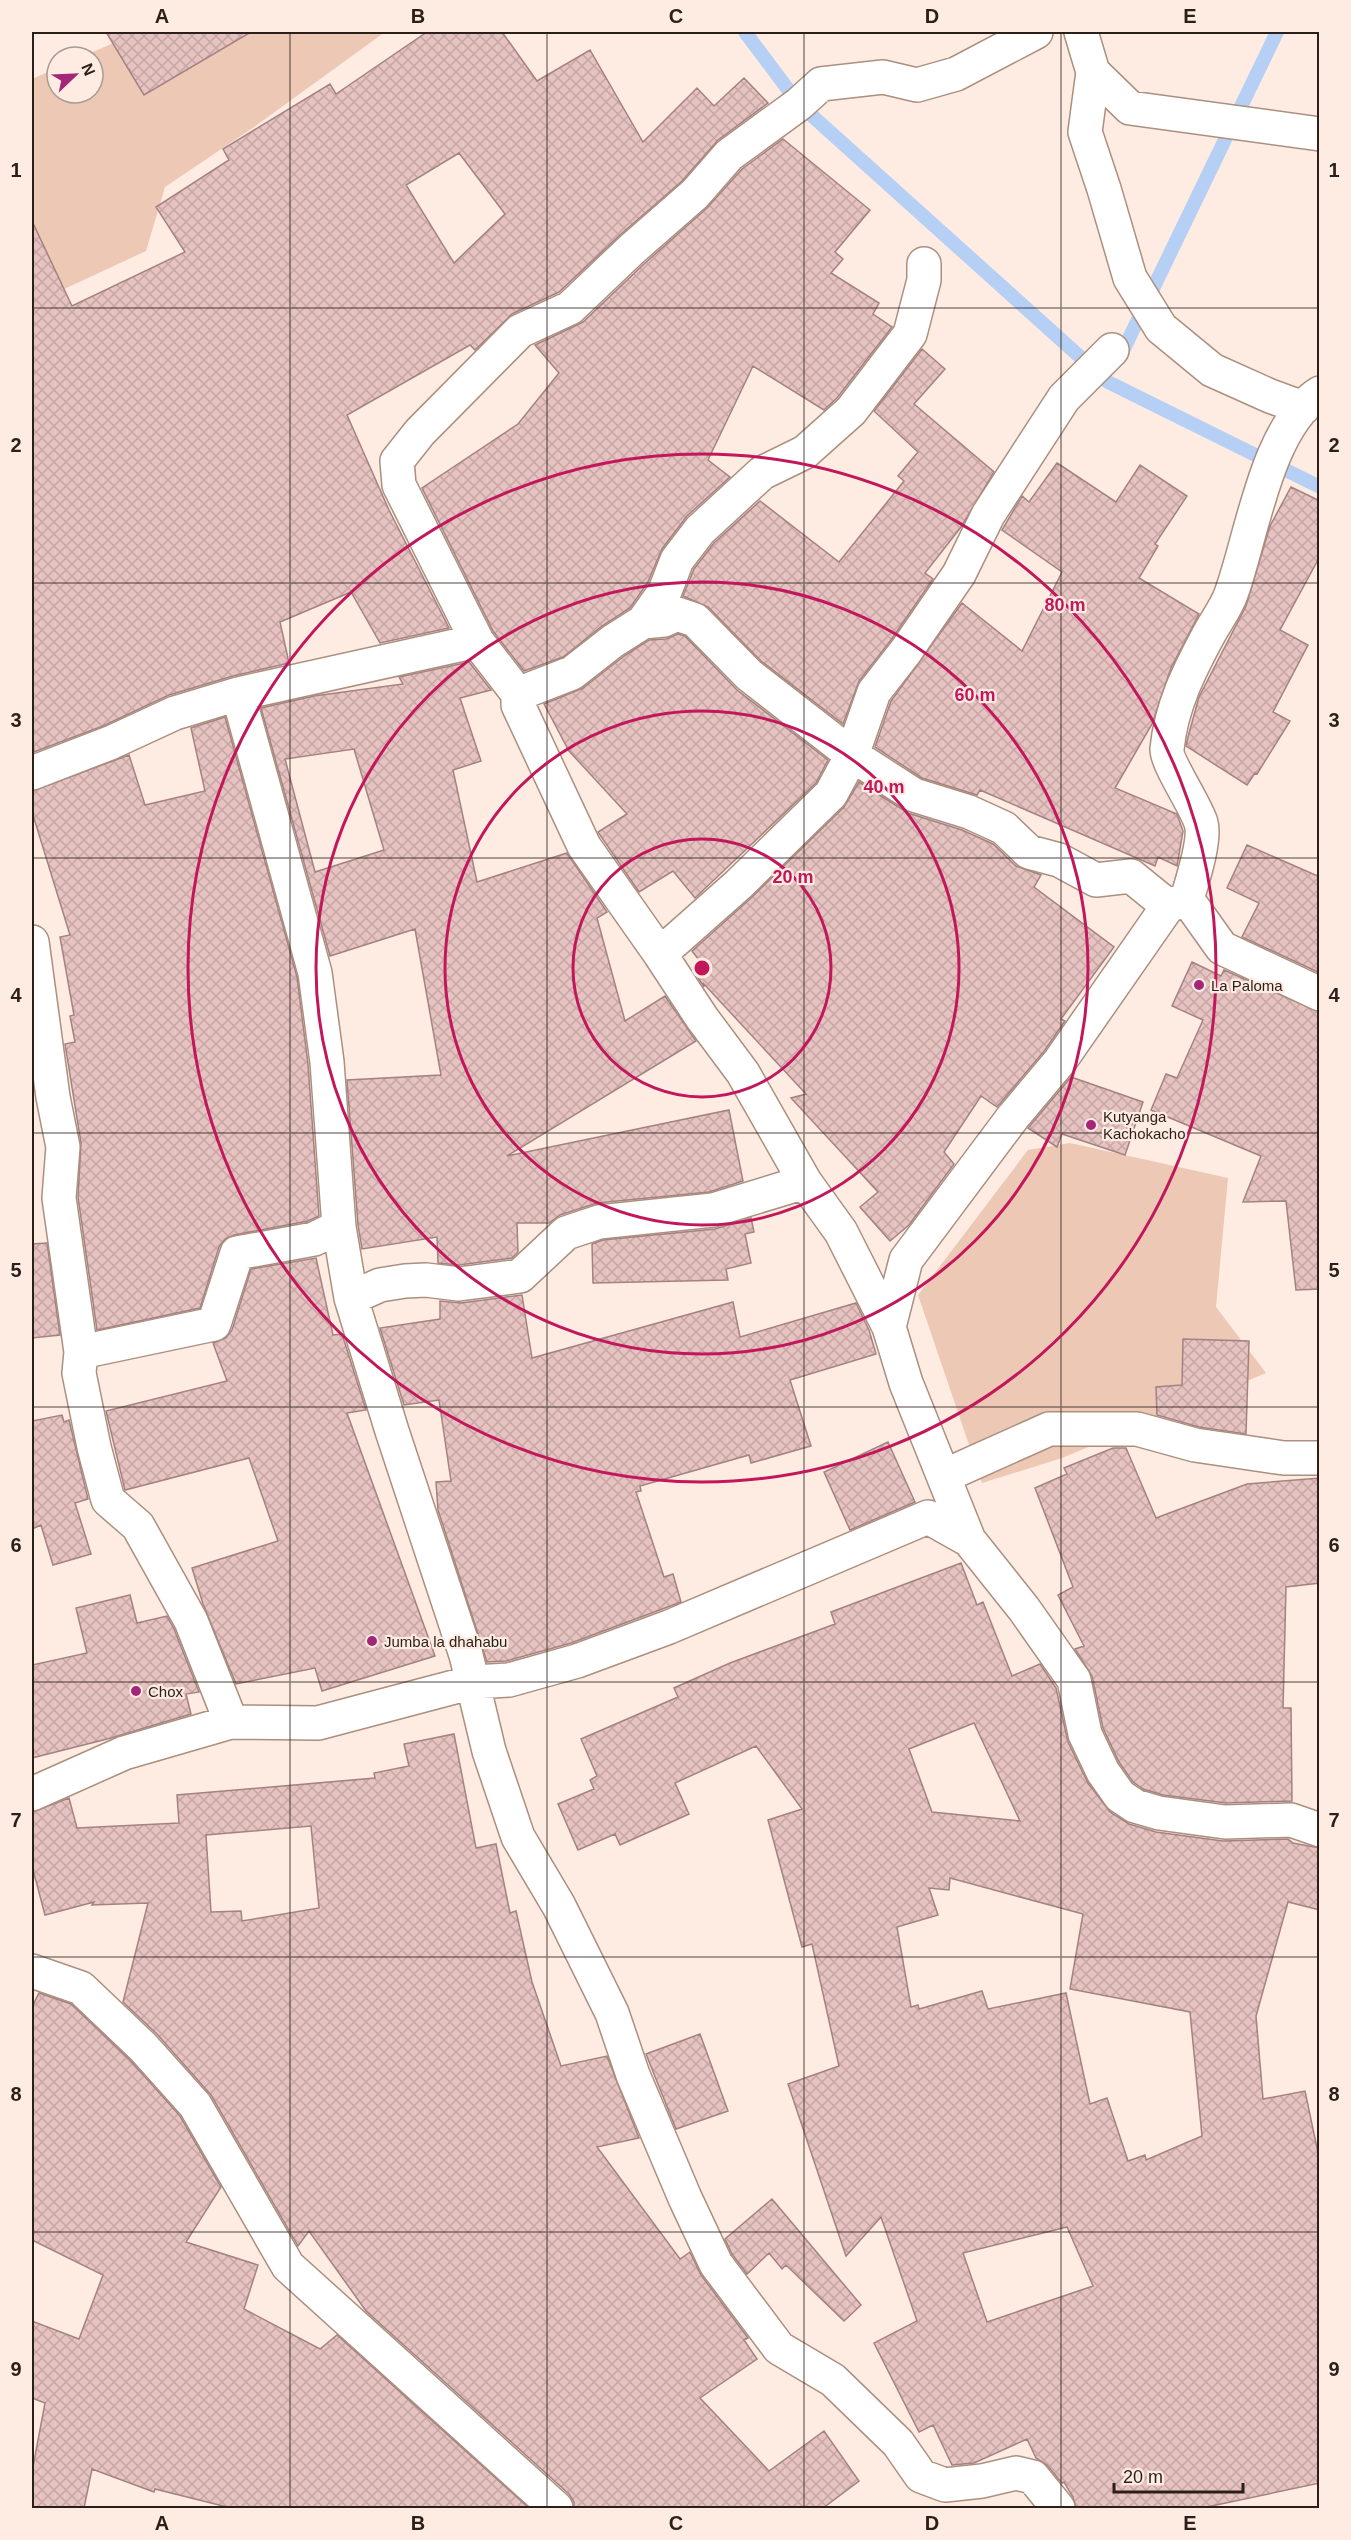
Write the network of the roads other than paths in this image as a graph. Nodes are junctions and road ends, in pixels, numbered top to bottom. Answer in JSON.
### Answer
{"nodes":[{"id":1,"x":1036,"y":32,"type":"edge"},
{"id":2,"x":1081,"y":32,"type":"edge"},
{"id":3,"x":1093,"y":72,"type":"junction"},
{"id":4,"x":1320,"y":135,"type":"edge"},
{"id":5,"x":924,"y":264,"type":"dead end"},
{"id":6,"x":1112,"y":350,"type":"dead end"},
{"id":7,"x":1311,"y":401,"type":"edge"},
{"id":8,"x":643,"y":622,"type":"junction"},
{"id":9,"x":477,"y":641,"type":"junction"},
{"id":10,"x":238,"y":694,"type":"junction"},
{"id":11,"x":518,"y":694,"type":"junction"},
{"id":12,"x":852,"y":755,"type":"junction"},
{"id":13,"x":32,"y":773,"type":"edge"},
{"id":14,"x":1178,"y":903,"type":"junction"},
{"id":15,"x":32,"y":942,"type":"edge"},
{"id":16,"x":660,"y":954,"type":"junction"},
{"id":17,"x":1320,"y":993,"type":"edge"},
{"id":18,"x":42,"y":1095,"type":"edge"},
{"id":19,"x":805,"y":1182,"type":"junction"},
{"id":20,"x":339,"y":1227,"type":"junction"},
{"id":21,"x":351,"y":1298,"type":"junction"},
{"id":22,"x":889,"y":1327,"type":"junction"},
{"id":23,"x":81,"y":1352,"type":"junction"},
{"id":24,"x":1320,"y":1458,"type":"edge"},
{"id":25,"x":944,"y":1476,"type":"junction"},
{"id":26,"x":969,"y":1540,"type":"junction"},
{"id":27,"x":473,"y":1682,"type":"junction"},
{"id":28,"x":231,"y":1722,"type":"junction"},
{"id":29,"x":32,"y":1794,"type":"edge"},
{"id":30,"x":1320,"y":1830,"type":"edge"},
{"id":31,"x":32,"y":1971,"type":"edge"},
{"id":32,"x":555,"y":2508,"type":"edge"},
{"id":33,"x":1058,"y":2508,"type":"edge"}],
"edges":[{"from":1,"to":9,"type":"street"},
{"from":2,"to":3,"type":"street"},
{"from":3,"to":4,"type":"street"},
{"from":3,"to":7,"type":"street"},
{"from":5,"to":8,"type":"street"},
{"from":6,"to":12,"type":"street"},
{"from":7,"to":14,"type":"street"},
{"from":8,"to":11,"type":"street"},
{"from":8,"to":12,"type":"street"},
{"from":9,"to":10,"type":"street"},
{"from":9,"to":11,"type":"street"},
{"from":10,"to":13,"type":"street"},
{"from":10,"to":20,"type":"street"},
{"from":11,"to":16,"type":"street"},
{"from":12,"to":14,"type":"street"},
{"from":12,"to":16,"type":"street"},
{"from":14,"to":17,"type":"street"},
{"from":14,"to":22,"type":"street"},
{"from":15,"to":18,"type":"street"},
{"from":16,"to":19,"type":"street"},
{"from":18,"to":23,"type":"street"},
{"from":19,"to":21,"type":"street"},
{"from":19,"to":22,"type":"street"},
{"from":20,"to":21,"type":"street"},
{"from":20,"to":23,"type":"street"},
{"from":21,"to":27,"type":"street"},
{"from":22,"to":25,"type":"street"},
{"from":23,"to":28,"type":"street"},
{"from":24,"to":25,"type":"street"},
{"from":25,"to":26,"type":"street"},
{"from":26,"to":27,"type":"street"},
{"from":26,"to":30,"type":"street"},
{"from":27,"to":28,"type":"street"},
{"from":27,"to":33,"type":"street"},
{"from":28,"to":29,"type":"street"},
{"from":31,"to":32,"type":"street"}]}
